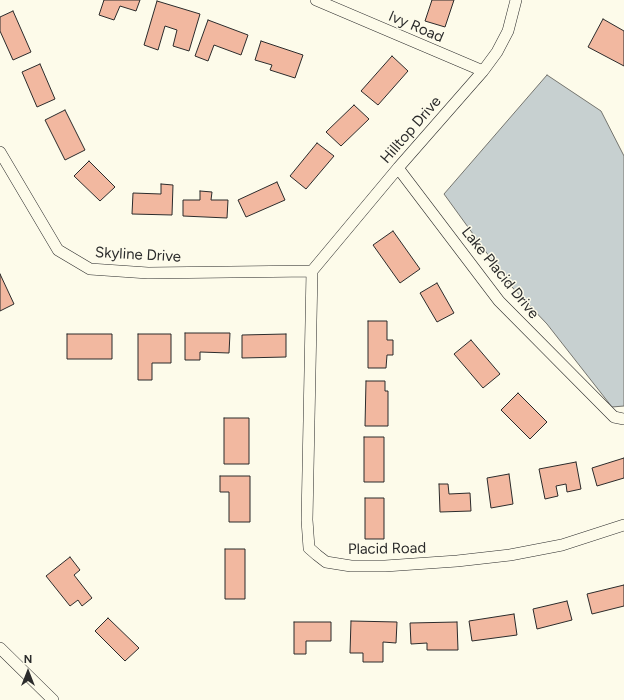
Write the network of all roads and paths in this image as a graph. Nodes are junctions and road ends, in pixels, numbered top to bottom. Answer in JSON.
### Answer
{"nodes":[{"id":1,"x":316,"y":0,"type":"edge"},
{"id":2,"x":516,"y":0,"type":"edge"},
{"id":3,"x":483,"y":71,"type":"junction"},
{"id":4,"x":0,"y":152,"type":"edge"},
{"id":5,"x":398,"y":168,"type":"junction"},
{"id":6,"x":312,"y":271,"type":"junction"},
{"id":7,"x":624,"y":419,"type":"edge"},
{"id":8,"x":624,"y":525,"type":"edge"},
{"id":9,"x":0,"y":648,"type":"edge"},
{"id":10,"x":54,"y":700,"type":"edge"}],
"edges":[{"from":1,"to":3,"type":"street","name":"Ivy Road"},
{"from":2,"to":3,"type":"street","name":"Hilltop Drive"},
{"from":3,"to":5,"type":"street","name":"Hilltop Drive"},
{"from":4,"to":6,"type":"street","name":"Skyline Drive"},
{"from":5,"to":6,"type":"street","name":"Hilltop Drive"},
{"from":5,"to":7,"type":"street","name":"Lake Placid Drive"},
{"from":6,"to":8,"type":"street","name":"Placid Road"},
{"from":9,"to":10,"type":"street"}]}
